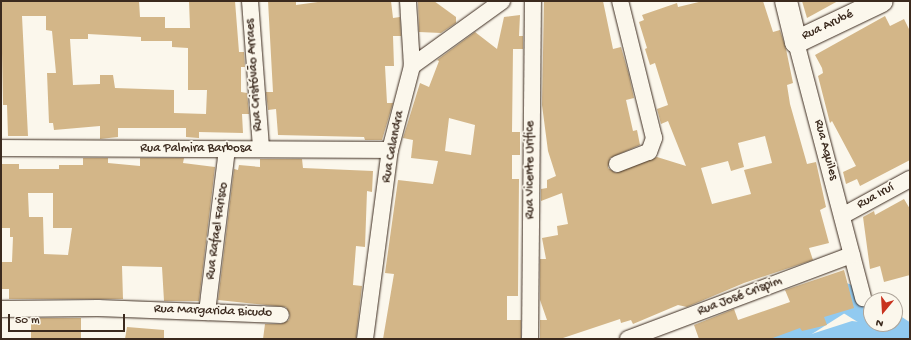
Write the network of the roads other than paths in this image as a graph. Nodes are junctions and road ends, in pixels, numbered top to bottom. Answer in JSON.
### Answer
{"nodes":[{"id":1,"x":250,"y":1,"type":"edge"},
{"id":2,"x":408,"y":1,"type":"edge"},
{"id":3,"x":502,"y":1,"type":"edge"},
{"id":4,"x":533,"y":1,"type":"edge"},
{"id":5,"x":620,"y":1,"type":"edge"},
{"id":6,"x":786,"y":1,"type":"edge"},
{"id":7,"x":882,"y":1,"type":"edge"},
{"id":8,"x":796,"y":42,"type":"junction"},
{"id":9,"x":412,"y":66,"type":"junction"},
{"id":10,"x":1,"y":148,"type":"edge"},
{"id":11,"x":227,"y":149,"type":"junction"},
{"id":12,"x":261,"y":149,"type":"junction"},
{"id":13,"x":390,"y":150,"type":"junction"},
{"id":14,"x":617,"y":164,"type":"dead end"},
{"id":15,"x":910,"y":179,"type":"edge"},
{"id":16,"x":842,"y":216,"type":"junction"},
{"id":17,"x":852,"y":255,"type":"junction"},
{"id":18,"x":863,"y":298,"type":"dead end"},
{"id":19,"x":1,"y":309,"type":"edge"},
{"id":20,"x":207,"y":312,"type":"junction"},
{"id":21,"x":281,"y":315,"type":"dead end"},
{"id":22,"x":365,"y":339,"type":"edge"},
{"id":23,"x":530,"y":339,"type":"edge"},
{"id":24,"x":628,"y":339,"type":"edge"}],
"edges":[{"from":1,"to":12,"type":"street","name":"Rua Cristóvão Arraes"},
{"from":2,"to":9,"type":"street","name":"Rua Calandra"},
{"from":3,"to":9,"type":"street"},
{"from":4,"to":23,"type":"street","name":"Rua Vicente Urifice"},
{"from":5,"to":14,"type":"street"},
{"from":6,"to":8,"type":"street","name":"Rua Aquiles"},
{"from":7,"to":8,"type":"street","name":"Rua Arubé"},
{"from":8,"to":16,"type":"street","name":"Rua Aquiles"},
{"from":9,"to":13,"type":"street","name":"Rua Calandra"},
{"from":10,"to":11,"type":"street","name":"Rua Palmira Barbosa"},
{"from":11,"to":12,"type":"street","name":"Rua Palmira Barbosa"},
{"from":11,"to":20,"type":"street","name":"Rua Rafael Farisco"},
{"from":12,"to":13,"type":"street","name":"Rua Palmira Barbosa"},
{"from":13,"to":22,"type":"street","name":"Rua Calandra"},
{"from":15,"to":16,"type":"street","name":"Rua Iruí"},
{"from":16,"to":17,"type":"street","name":"Rua Aquiles"},
{"from":17,"to":18,"type":"street","name":"Rua Aquiles"},
{"from":17,"to":24,"type":"street","name":"Rua José Crispim"},
{"from":19,"to":20,"type":"street","name":"Rua Margarida Bicudo"},
{"from":20,"to":21,"type":"street","name":"Rua Margarida Bicudo"}]}
